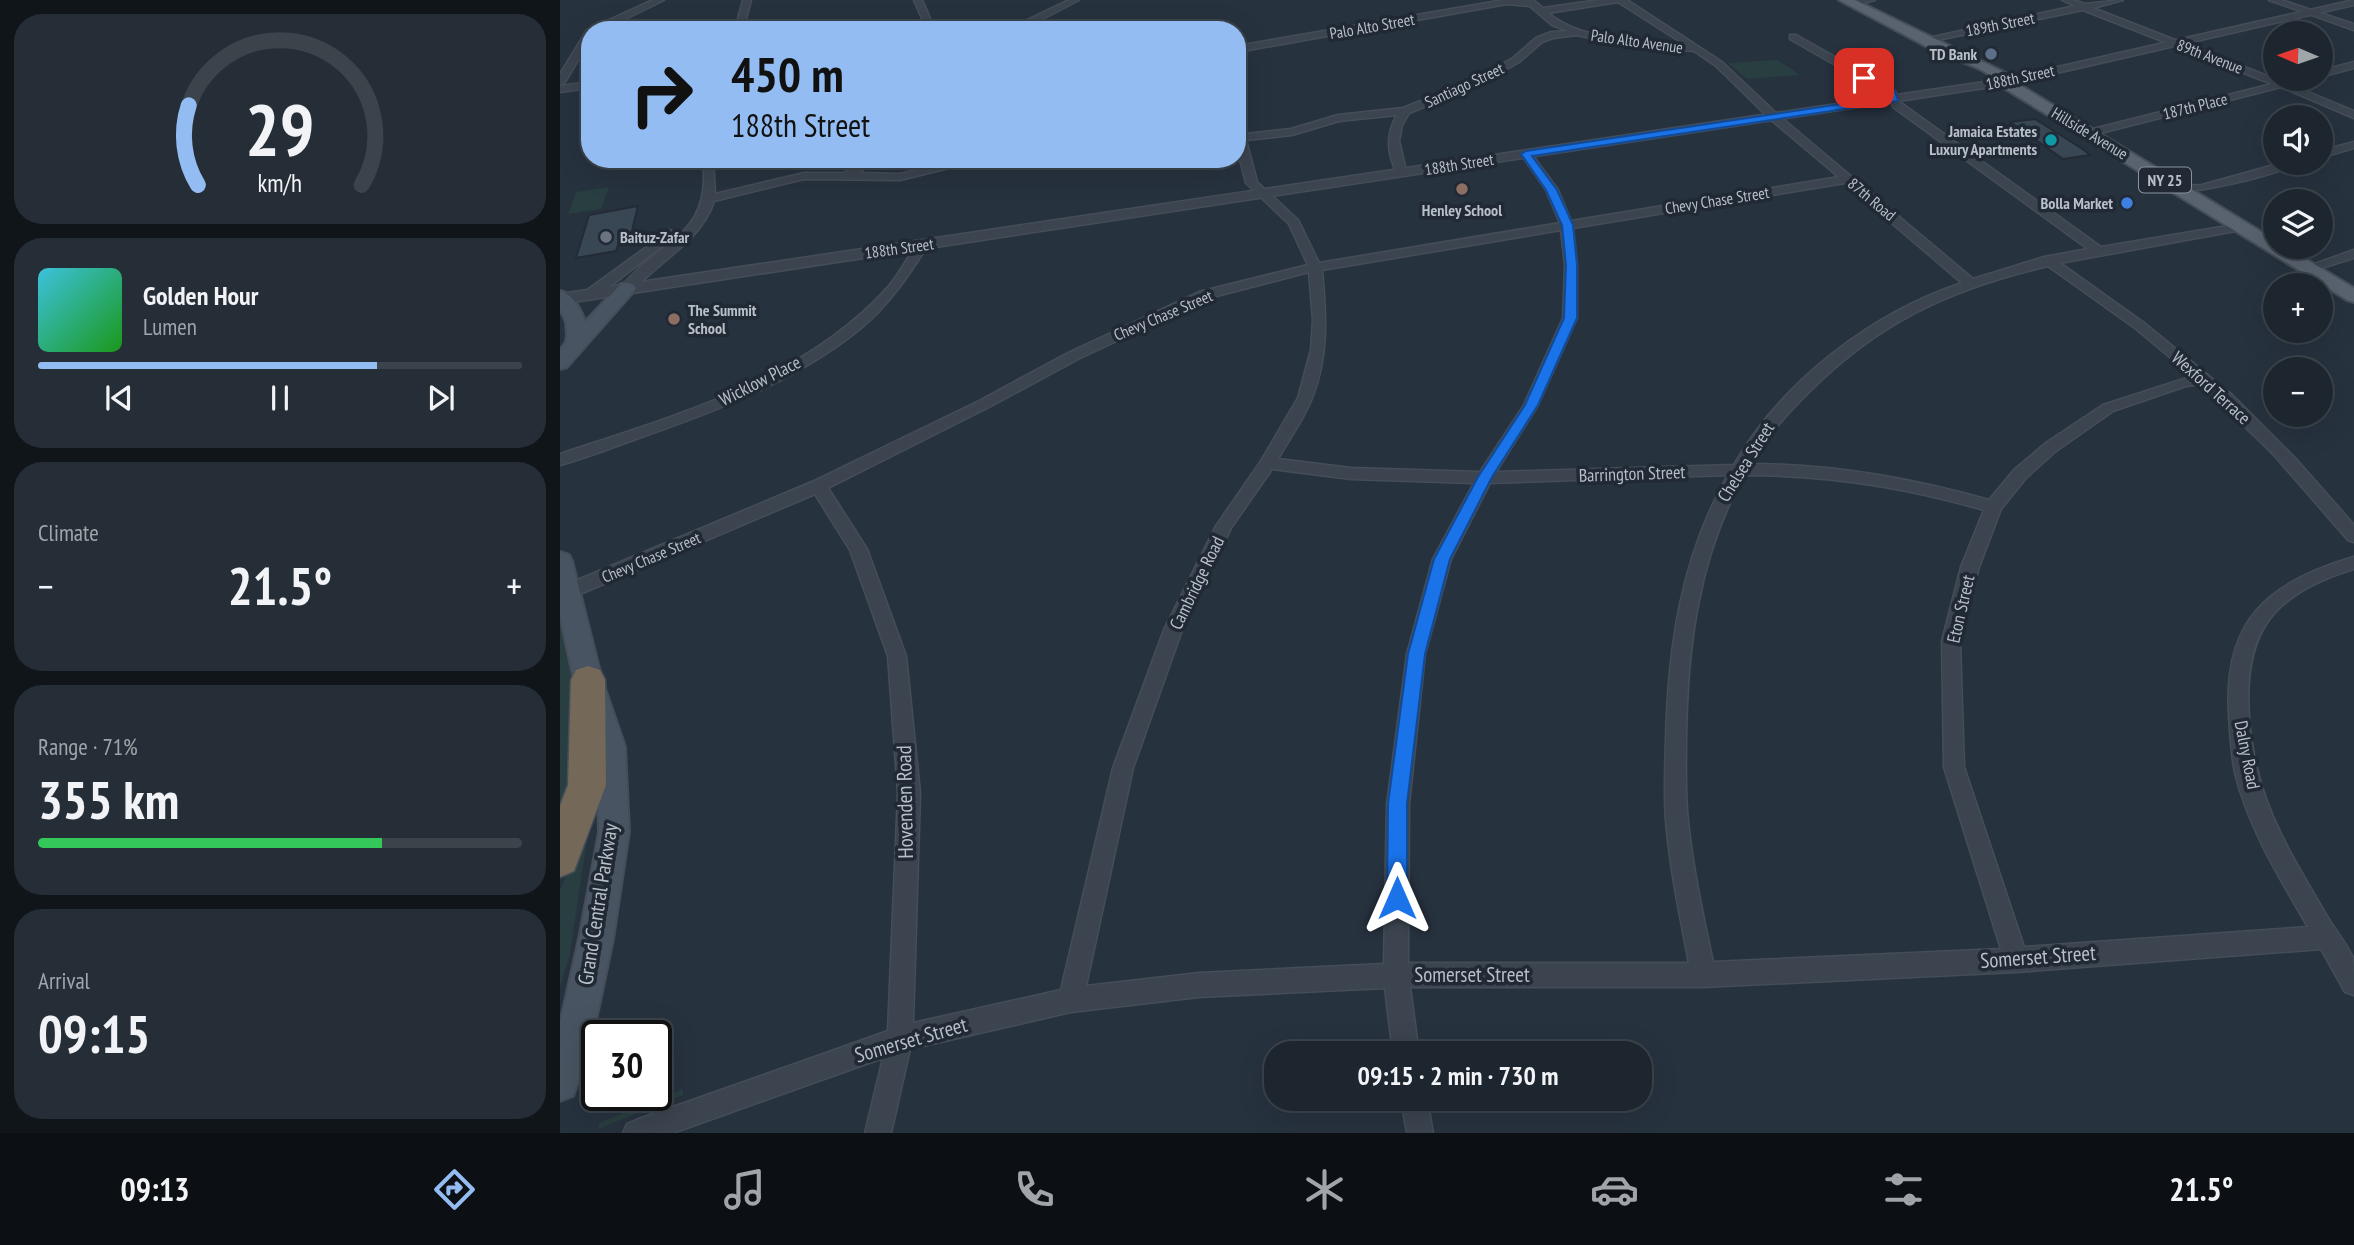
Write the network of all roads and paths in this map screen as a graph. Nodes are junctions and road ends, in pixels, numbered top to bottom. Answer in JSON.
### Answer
{"nodes":[{"id":1,"x":660,"y":0,"type":"edge"},
{"id":2,"x":747,"y":0,"type":"edge"},
{"id":3,"x":918,"y":0,"type":"edge"},
{"id":4,"x":1075,"y":0,"type":"edge"},
{"id":5,"x":1615,"y":0,"type":"edge"},
{"id":6,"x":1621,"y":0,"type":"edge"},
{"id":7,"x":1871,"y":0,"type":"edge"},
{"id":8,"x":2066,"y":0,"type":"edge"},
{"id":9,"x":2119,"y":0,"type":"edge"},
{"id":10,"x":2273,"y":0,"type":"edge"},
{"id":11,"x":1509,"y":1,"type":"edge"},
{"id":12,"x":1848,"y":2,"type":"edge"},
{"id":13,"x":2354,"y":2,"type":"edge"},
{"id":14,"x":1535,"y":5,"type":"edge"},
{"id":15,"x":2084,"y":7,"type":"junction"},
{"id":16,"x":2310,"y":12,"type":"junction"},
{"id":17,"x":614,"y":21,"type":"edge"},
{"id":18,"x":741,"y":21,"type":"edge"},
{"id":19,"x":927,"y":21,"type":"edge"},
{"id":20,"x":1032,"y":21,"type":"edge"},
{"id":21,"x":1555,"y":23,"type":"junction"},
{"id":22,"x":2354,"y":27,"type":"edge"},
{"id":23,"x":1581,"y":33,"type":"junction"},
{"id":24,"x":1551,"y":35,"type":"junction"},
{"id":25,"x":1793,"y":37,"type":"dead end"},
{"id":26,"x":1923,"y":40,"type":"junction"},
{"id":27,"x":2176,"y":43,"type":"junction"},
{"id":28,"x":581,"y":47,"type":"edge"},
{"id":29,"x":1246,"y":47,"type":"edge"},
{"id":30,"x":1696,"y":48,"type":"junction"},
{"id":31,"x":1953,"y":55,"type":"joint"},
{"id":32,"x":2354,"y":65,"type":"edge"},
{"id":33,"x":2333,"y":71,"type":"edge"},
{"id":34,"x":2263,"y":77,"type":"edge"},
{"id":35,"x":560,"y":82,"type":"edge"},
{"id":36,"x":2004,"y":82,"type":"junction"},
{"id":37,"x":581,"y":86,"type":"edge"},
{"id":38,"x":560,"y":89,"type":"edge"},
{"id":39,"x":2263,"y":89,"type":"edge"},
{"id":40,"x":2297,"y":91,"type":"edge"},
{"id":41,"x":1895,"y":99,"type":"junction"},
{"id":42,"x":1405,"y":111,"type":"junction"},
{"id":43,"x":2354,"y":115,"type":"edge"},
{"id":44,"x":1773,"y":116,"type":"junction"},
{"id":45,"x":1369,"y":117,"type":"junction"},
{"id":46,"x":1394,"y":127,"type":"junction"},
{"id":47,"x":2089,"y":133,"type":"junction"},
{"id":48,"x":1246,"y":138,"type":"edge"},
{"id":49,"x":2354,"y":145,"type":"edge"},
{"id":50,"x":2333,"y":151,"type":"edge"},
{"id":51,"x":1526,"y":154,"type":"junction"},
{"id":52,"x":1246,"y":163,"type":"edge"},
{"id":53,"x":710,"y":168,"type":"edge"},
{"id":54,"x":859,"y":168,"type":"edge"},
{"id":55,"x":940,"y":168,"type":"edge"},
{"id":56,"x":2263,"y":171,"type":"edge"},
{"id":57,"x":1403,"y":173,"type":"junction"},
{"id":58,"x":844,"y":178,"type":"junction"},
{"id":59,"x":1848,"y":179,"type":"junction"},
{"id":60,"x":2178,"y":188,"type":"junction"},
{"id":61,"x":1265,"y":194,"type":"junction"},
{"id":62,"x":708,"y":203,"type":"junction"},
{"id":63,"x":1567,"y":225,"type":"junction"},
{"id":64,"x":2241,"y":226,"type":"junction"},
{"id":65,"x":922,"y":245,"type":"junction"},
{"id":66,"x":2096,"y":249,"type":"junction"},
{"id":67,"x":2354,"y":254,"type":"edge"},
{"id":68,"x":2048,"y":260,"type":"junction"},
{"id":69,"x":1315,"y":267,"type":"junction"},
{"id":70,"x":2309,"y":268,"type":"junction"},
{"id":71,"x":1970,"y":283,"type":"junction"},
{"id":72,"x":627,"y":288,"type":"junction"},
{"id":73,"x":592,"y":293,"type":"junction"},
{"id":74,"x":2354,"y":296,"type":"edge"},
{"id":75,"x":561,"y":298,"type":"edge"},
{"id":76,"x":576,"y":342,"type":"junction"},
{"id":77,"x":560,"y":363,"type":"edge"},
{"id":78,"x":2204,"y":379,"type":"junction"},
{"id":79,"x":560,"y":460,"type":"edge"},
{"id":80,"x":1268,"y":463,"type":"junction"},
{"id":81,"x":1738,"y":470,"type":"junction"},
{"id":82,"x":1485,"y":477,"type":"junction"},
{"id":83,"x":818,"y":486,"type":"junction"},
{"id":84,"x":1993,"y":507,"type":"junction"},
{"id":85,"x":2354,"y":536,"type":"edge"},
{"id":86,"x":560,"y":561,"type":"edge"},
{"id":87,"x":2354,"y":563,"type":"edge"},
{"id":88,"x":567,"y":592,"type":"junction"},
{"id":89,"x":587,"y":680,"type":"junction"},
{"id":90,"x":560,"y":858,"type":"edge"},
{"id":91,"x":2328,"y":937,"type":"junction"},
{"id":92,"x":2016,"y":960,"type":"junction"},
{"id":93,"x":1396,"y":975,"type":"junction"},
{"id":94,"x":1703,"y":975,"type":"junction"},
{"id":95,"x":2354,"y":984,"type":"edge"},
{"id":96,"x":1071,"y":1000,"type":"junction"},
{"id":97,"x":900,"y":1039,"type":"junction"},
{"id":98,"x":1404,"y":1041,"type":"edge"},
{"id":99,"x":560,"y":1083,"type":"edge"},
{"id":100,"x":1416,"y":1111,"type":"edge"},
{"id":101,"x":636,"y":1133,"type":"edge"},
{"id":102,"x":878,"y":1133,"type":"edge"},
{"id":103,"x":1420,"y":1133,"type":"edge"}],
"edges":[{"from":1,"to":17,"type":"street"},
{"from":2,"to":18,"type":"street"},
{"from":3,"to":19,"type":"street"},
{"from":4,"to":20,"type":"street"},
{"from":5,"to":14,"type":"street","name":"Palo Alto Street"},
{"from":6,"to":30,"type":"street"},
{"from":7,"to":12,"type":"street"},
{"from":8,"to":15,"type":"street","name":"89th Avenue"},
{"from":9,"to":15,"type":"street","name":"189th Street"},
{"from":10,"to":16,"type":"street"},
{"from":11,"to":14,"type":"street","name":"Palo Alto Street"},
{"from":11,"to":29,"type":"street","name":"Palo Alto Street"},
{"from":12,"to":26,"type":"main road","name":"Hillside Avenue","number":"NY 25"},
{"from":13,"to":16,"type":"street","name":"188th Street"},
{"from":14,"to":21,"type":"street","name":"Palo Alto Avenue"},
{"from":15,"to":26,"type":"street","name":"189th Street"},
{"from":15,"to":27,"type":"street","name":"89th Avenue"},
{"from":16,"to":22,"type":"street"},
{"from":16,"to":27,"type":"street","name":"188th Street"},
{"from":21,"to":23,"type":"street","name":"Palo Alto Avenue"},
{"from":21,"to":24,"type":"street"},
{"from":23,"to":24,"type":"street"},
{"from":23,"to":30,"type":"street","name":"Palo Alto Avenue"},
{"from":24,"to":42,"type":"street","name":"Santiago Street"},
{"from":25,"to":41,"type":"street"},
{"from":26,"to":31,"type":"main road","name":"Hillside Avenue","number":"NY 25"},
{"from":27,"to":34,"type":"street","name":"89th Avenue"},
{"from":27,"to":36,"type":"street","name":"188th Street"},
{"from":28,"to":35,"type":"street"},
{"from":30,"to":44,"type":"street","name":"Palo Alto Avenue"},
{"from":31,"to":36,"type":"main road","name":"Hillside Avenue","number":"NY 25"},
{"from":32,"to":33,"type":"street"},
{"from":36,"to":41,"type":"street","name":"188th Street"},
{"from":36,"to":47,"type":"main road","name":"Hillside Avenue","number":"NY 25"},
{"from":37,"to":38,"type":"street"},
{"from":39,"to":47,"type":"street","name":"187th Place"},
{"from":40,"to":43,"type":"street","name":"89th Avenue"},
{"from":41,"to":44,"type":"street","name":"188th Street"},
{"from":41,"to":66,"type":"street"},
{"from":42,"to":45,"type":"street","name":"Santiago Street"},
{"from":42,"to":46,"type":"street"},
{"from":44,"to":51,"type":"street","name":"188th Street"},
{"from":44,"to":59,"type":"street","name":"87th Road"},
{"from":45,"to":46,"type":"street","name":"Santiago Street"},
{"from":45,"to":48,"type":"street","name":"Santiago Street"},
{"from":46,"to":57,"type":"street"},
{"from":47,"to":60,"type":"main road","name":"Hillside Avenue","number":"NY 25"},
{"from":49,"to":50,"type":"street"},
{"from":51,"to":57,"type":"street","name":"188th Street"},
{"from":51,"to":63,"type":"street"},
{"from":52,"to":61,"type":"street","name":"Cambridge Road"},
{"from":53,"to":62,"type":"street"},
{"from":54,"to":58,"type":"street"},
{"from":55,"to":58,"type":"street"},
{"from":56,"to":60,"type":"street"},
{"from":57,"to":61,"type":"street","name":"188th Street"},
{"from":58,"to":62,"type":"street"},
{"from":59,"to":63,"type":"street","name":"Chevy Chase Street"},
{"from":59,"to":71,"type":"street","name":"87th Road"},
{"from":60,"to":64,"type":"main road","name":"Hillside Avenue","number":"NY 25"},
{"from":61,"to":65,"type":"street","name":"188th Street"},
{"from":61,"to":69,"type":"street","name":"Cambridge Road"},
{"from":62,"to":72,"type":"street"},
{"from":62,"to":73,"type":"street"},
{"from":63,"to":69,"type":"street","name":"Chevy Chase Street"},
{"from":63,"to":82,"type":"street"},
{"from":64,"to":66,"type":"street","name":"Chelsea Street"},
{"from":64,"to":70,"type":"main road","name":"Hillside Avenue","number":"NY 25"},
{"from":65,"to":72,"type":"street","name":"188th Street"},
{"from":65,"to":79,"type":"street","name":"Wicklow Place"},
{"from":66,"to":68,"type":"street","name":"Chelsea Street"},
{"from":67,"to":70,"type":"street"},
{"from":68,"to":71,"type":"street","name":"Chelsea Street"},
{"from":68,"to":78,"type":"street","name":"Wexford Terrace"},
{"from":69,"to":80,"type":"street","name":"Cambridge Road"},
{"from":69,"to":83,"type":"street","name":"Chevy Chase Street"},
{"from":70,"to":74,"type":"main road","name":"Hillside Avenue","number":"NY 25"},
{"from":71,"to":81,"type":"street","name":"Chelsea Street"},
{"from":72,"to":73,"type":"street","name":"188th Street"},
{"from":72,"to":76,"type":"main road"},
{"from":73,"to":75,"type":"street","name":"188th Street"},
{"from":75,"to":76,"type":"main road"},
{"from":76,"to":77,"type":"main road"},
{"from":78,"to":84,"type":"street","name":"Eton Street"},
{"from":78,"to":85,"type":"street","name":"Wexford Terrace"},
{"from":80,"to":82,"type":"street","name":"Barrington Street"},
{"from":80,"to":96,"type":"street","name":"Cambridge Road"},
{"from":81,"to":82,"type":"street","name":"Barrington Street"},
{"from":81,"to":84,"type":"street","name":"Barrington Street"},
{"from":81,"to":94,"type":"street","name":"Chelsea Street"},
{"from":82,"to":93,"type":"street"},
{"from":83,"to":88,"type":"street","name":"Chevy Chase Street"},
{"from":83,"to":97,"type":"street","name":"Hovenden Road"},
{"from":84,"to":92,"type":"street","name":"Eton Street"},
{"from":86,"to":88,"type":"main road","name":"Grand Central Parkway"},
{"from":87,"to":91,"type":"street","name":"Dalny Road"},
{"from":88,"to":89,"type":"main road","name":"Grand Central Parkway"},
{"from":89,"to":90,"type":"highway"},
{"from":89,"to":99,"type":"main road","name":"Grand Central Parkway"},
{"from":91,"to":92,"type":"street","name":"Somerset Street"},
{"from":91,"to":95,"type":"street","name":"Dalny Road"},
{"from":92,"to":94,"type":"street","name":"Somerset Street"},
{"from":93,"to":94,"type":"street","name":"Somerset Street"},
{"from":93,"to":96,"type":"street","name":"Somerset Street"},
{"from":93,"to":98,"type":"street"},
{"from":96,"to":97,"type":"street","name":"Somerset Street"},
{"from":97,"to":101,"type":"street","name":"Somerset Street"},
{"from":97,"to":102,"type":"street","name":"Hovenden Road"},
{"from":100,"to":103,"type":"street"}]}
